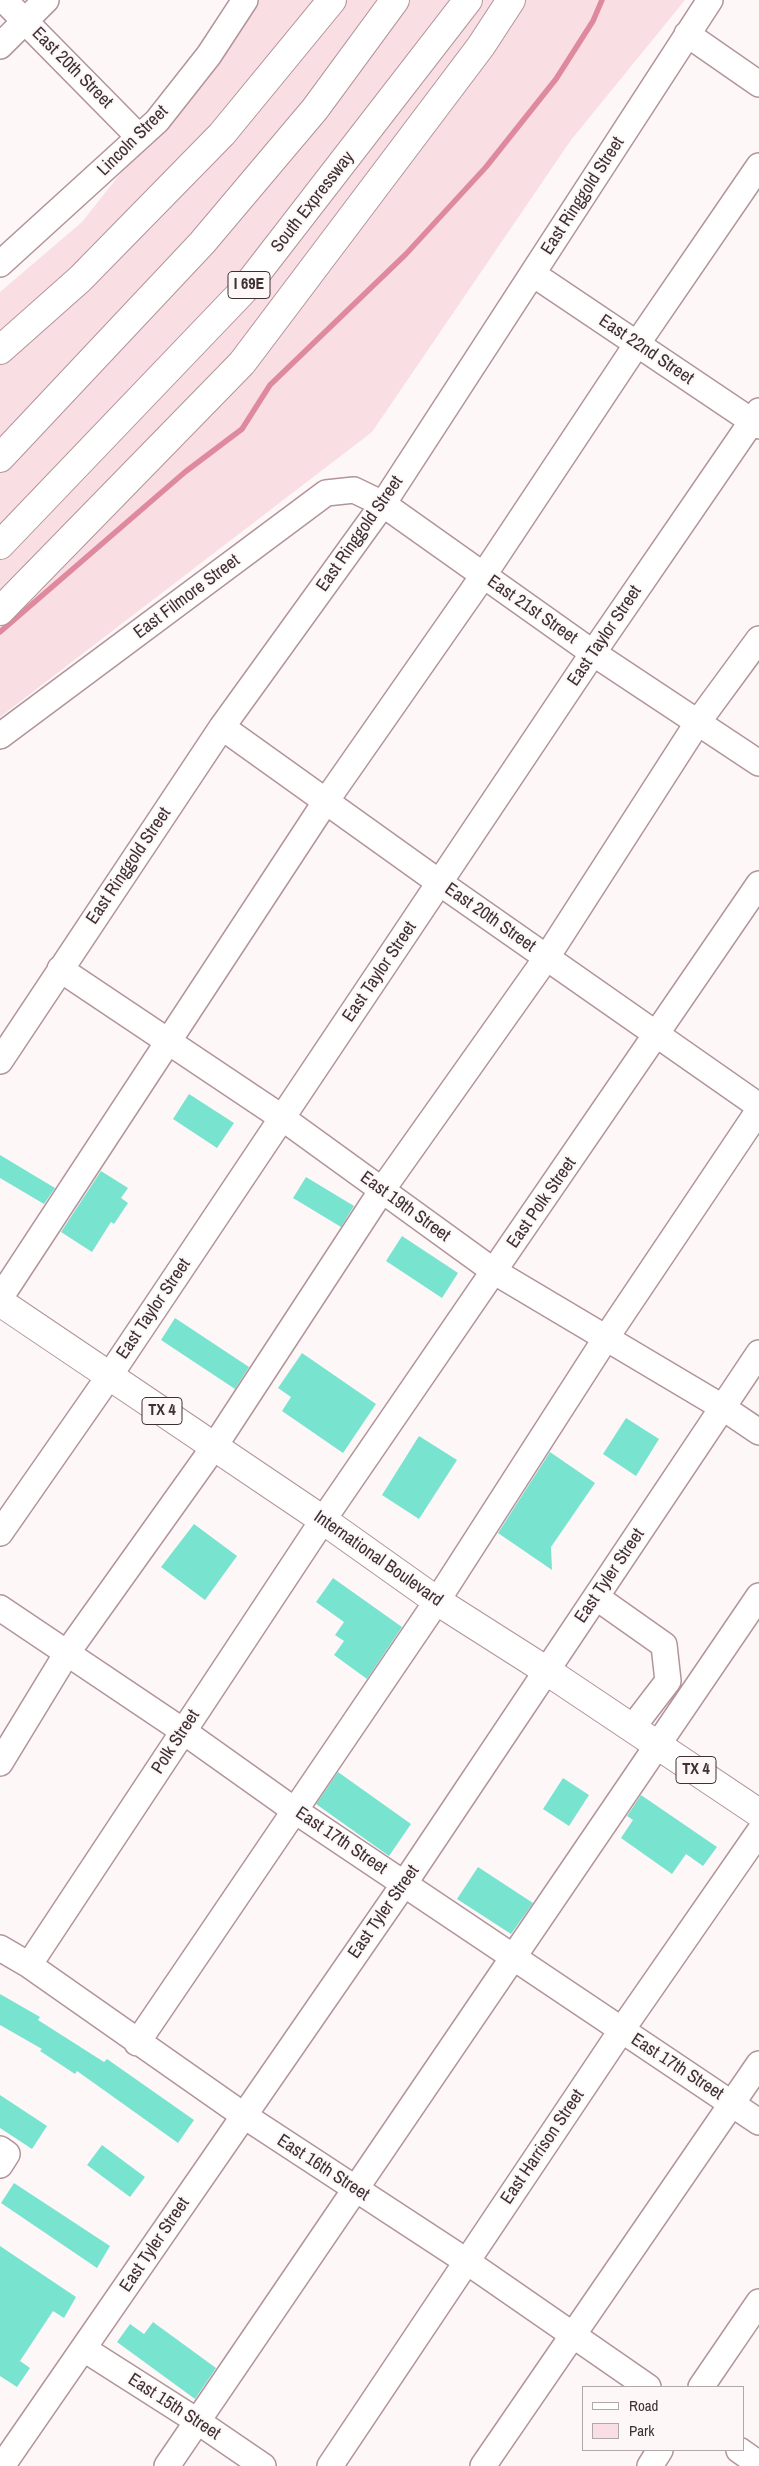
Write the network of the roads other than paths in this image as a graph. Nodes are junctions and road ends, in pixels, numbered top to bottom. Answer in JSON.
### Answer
{"nodes":[{"id":1,"x":4,"y":0,"type":"edge"},
{"id":2,"x":46,"y":0,"type":"edge"},
{"id":3,"x":245,"y":0,"type":"edge"},
{"id":4,"x":332,"y":0,"type":"edge"},
{"id":5,"x":395,"y":0,"type":"edge"},
{"id":6,"x":468,"y":0,"type":"edge"},
{"id":7,"x":511,"y":0,"type":"edge"},
{"id":8,"x":710,"y":0,"type":"edge"},
{"id":9,"x":26,"y":22,"type":"junction"},
{"id":10,"x":687,"y":34,"type":"junction"},
{"id":11,"x":0,"y":46,"type":"edge"},
{"id":12,"x":759,"y":84,"type":"edge"},
{"id":13,"x":139,"y":137,"type":"junction"},
{"id":14,"x":759,"y":166,"type":"edge"},
{"id":15,"x":0,"y":264,"type":"edge"},
{"id":16,"x":533,"y":274,"type":"junction"},
{"id":17,"x":637,"y":344,"type":"junction"},
{"id":18,"x":0,"y":350,"type":"edge"},
{"id":19,"x":757,"y":420,"type":"edge"},
{"id":20,"x":0,"y":458,"type":"edge"},
{"id":21,"x":383,"y":504,"type":"junction"},
{"id":22,"x":0,"y":545,"type":"edge"},
{"id":23,"x":483,"y":576,"type":"junction"},
{"id":24,"x":0,"y":611,"type":"edge"},
{"id":25,"x":759,"y":639,"type":"edge"},
{"id":26,"x":593,"y":653,"type":"junction"},
{"id":27,"x":698,"y":722,"type":"junction"},
{"id":28,"x":222,"y":727,"type":"junction"},
{"id":29,"x":0,"y":736,"type":"edge"},
{"id":30,"x":759,"y":763,"type":"edge"},
{"id":31,"x":326,"y":801,"type":"junction"},
{"id":32,"x":440,"y":883,"type":"junction"},
{"id":33,"x":759,"y":884,"type":"edge"},
{"id":34,"x":546,"y":957,"type":"junction"},
{"id":35,"x":60,"y":969,"type":"junction"},
{"id":36,"x":658,"y":1035,"type":"junction"},
{"id":37,"x":169,"y":1042,"type":"junction"},
{"id":38,"x":0,"y":1061,"type":"edge"},
{"id":39,"x":759,"y":1106,"type":"edge"},
{"id":40,"x":759,"y":1110,"type":"edge"},
{"id":41,"x":281,"y":1117,"type":"junction"},
{"id":42,"x":382,"y":1190,"type":"junction"},
{"id":43,"x":495,"y":1272,"type":"junction"},
{"id":44,"x":0,"y":1298,"type":"edge"},
{"id":45,"x":0,"y":1302,"type":"edge"},
{"id":46,"x":606,"y":1338,"type":"junction"},
{"id":47,"x":759,"y":1353,"type":"edge"},
{"id":48,"x":110,"y":1376,"type":"junction"},
{"id":49,"x":722,"y":1407,"type":"junction"},
{"id":50,"x":759,"y":1432,"type":"edge"},
{"id":51,"x":214,"y":1447,"type":"junction"},
{"id":52,"x":324,"y":1520,"type":"junction"},
{"id":53,"x":0,"y":1533,"type":"edge"},
{"id":54,"x":759,"y":1596,"type":"edge"},
{"id":55,"x":596,"y":1597,"type":"junction"},
{"id":56,"x":438,"y":1602,"type":"junction"},
{"id":57,"x":0,"y":1608,"type":"edge"},
{"id":58,"x":67,"y":1654,"type":"junction"},
{"id":59,"x":547,"y":1671,"type":"junction"},
{"id":60,"x":632,"y":1728,"type":"junction"},
{"id":61,"x":183,"y":1731,"type":"junction"},
{"id":62,"x":658,"y":1745,"type":"junction"},
{"id":63,"x":0,"y":1763,"type":"edge"},
{"id":64,"x":294,"y":1810,"type":"junction"},
{"id":65,"x":759,"y":1813,"type":"edge"},
{"id":66,"x":759,"y":1832,"type":"edge"},
{"id":67,"x":404,"y":1884,"type":"junction"},
{"id":68,"x":0,"y":1948,"type":"edge"},
{"id":69,"x":512,"y":1958,"type":"junction"},
{"id":70,"x":29,"y":1965,"type":"junction"},
{"id":71,"x":621,"y":2031,"type":"junction"},
{"id":72,"x":138,"y":2042,"type":"junction"},
{"id":73,"x":759,"y":2064,"type":"edge"},
{"id":74,"x":732,"y":2103,"type":"junction"},
{"id":75,"x":243,"y":2115,"type":"junction"},
{"id":76,"x":759,"y":2122,"type":"edge"},
{"id":77,"x":0,"y":2149,"type":"edge"},
{"id":78,"x":0,"y":2165,"type":"edge"},
{"id":79,"x":354,"y":2189,"type":"junction"},
{"id":80,"x":466,"y":2261,"type":"junction"},
{"id":81,"x":759,"y":2302,"type":"edge"},
{"id":82,"x":573,"y":2334,"type":"junction"},
{"id":83,"x":84,"y":2348,"type":"junction"},
{"id":84,"x":647,"y":2386,"type":"edge"},
{"id":85,"x":702,"y":2386,"type":"edge"},
{"id":86,"x":197,"y":2421,"type":"junction"},
{"id":87,"x":659,"y":2451,"type":"edge"},
{"id":88,"x":740,"y":2451,"type":"edge"},
{"id":89,"x":759,"y":2464,"type":"edge"},
{"id":90,"x":2,"y":2466,"type":"edge"},
{"id":91,"x":167,"y":2466,"type":"edge"},
{"id":92,"x":263,"y":2466,"type":"edge"},
{"id":93,"x":330,"y":2466,"type":"edge"},
{"id":94,"x":483,"y":2466,"type":"edge"},
{"id":95,"x":650,"y":2466,"type":"edge"}],
"edges":[{"from":1,"to":9,"type":"street","name":"East 20th Street"},
{"from":2,"to":9,"type":"street"},
{"from":3,"to":13,"type":"street","name":"Lincoln Street"},
{"from":4,"to":18,"type":"main road"},
{"from":5,"to":20,"type":"main road"},
{"from":6,"to":22,"type":"main road","name":"South Expressway","number":"I 69E"},
{"from":7,"to":24,"type":"main road"},
{"from":8,"to":10,"type":"street","name":"East Ringgold Street"},
{"from":9,"to":11,"type":"street"},
{"from":9,"to":13,"type":"street","name":"East 20th Street"},
{"from":10,"to":12,"type":"street"},
{"from":10,"to":16,"type":"street","name":"East Ringgold Street"},
{"from":13,"to":15,"type":"street","name":"Lincoln Street"},
{"from":14,"to":17,"type":"street"},
{"from":16,"to":17,"type":"street","name":"East 22nd Street"},
{"from":16,"to":21,"type":"street","name":"East Ringgold Street"},
{"from":17,"to":19,"type":"street","name":"East 22nd Street"},
{"from":17,"to":23,"type":"street"},
{"from":19,"to":26,"type":"street","name":"East Taylor Street"},
{"from":21,"to":23,"type":"street","name":"East 21st Street"},
{"from":21,"to":28,"type":"street","name":"East Ringgold Street"},
{"from":21,"to":29,"type":"street","name":"East Filmore Street"},
{"from":23,"to":26,"type":"street","name":"East 21st Street"},
{"from":23,"to":31,"type":"street"},
{"from":25,"to":27,"type":"street"},
{"from":26,"to":27,"type":"street","name":"East 21st Street"},
{"from":26,"to":32,"type":"street","name":"East Taylor Street"},
{"from":27,"to":30,"type":"street","name":"East 21st Street"},
{"from":27,"to":34,"type":"street"},
{"from":28,"to":31,"type":"street","name":"East 20th Street"},
{"from":28,"to":35,"type":"street","name":"East Ringgold Street"},
{"from":31,"to":32,"type":"street","name":"East 20th Street"},
{"from":31,"to":37,"type":"street"},
{"from":32,"to":34,"type":"street","name":"East 20th Street"},
{"from":32,"to":41,"type":"street","name":"East Taylor Street"},
{"from":33,"to":36,"type":"street","name":"East Polk Street"},
{"from":34,"to":36,"type":"street","name":"East 20th Street"},
{"from":34,"to":42,"type":"street"},
{"from":35,"to":37,"type":"street","name":"East 19th Street"},
{"from":35,"to":38,"type":"street","name":"East Ringgold Street"},
{"from":36,"to":39,"type":"street","name":"East 20th Street"},
{"from":36,"to":43,"type":"street","name":"East Polk Street"},
{"from":37,"to":41,"type":"street","name":"East 19th Street"},
{"from":37,"to":44,"type":"street"},
{"from":40,"to":46,"type":"street"},
{"from":41,"to":42,"type":"street","name":"East 19th Street"},
{"from":41,"to":48,"type":"street","name":"East Taylor Street"},
{"from":42,"to":43,"type":"street","name":"East 19th Street"},
{"from":42,"to":51,"type":"street"},
{"from":43,"to":46,"type":"street","name":"East 19th Street"},
{"from":43,"to":52,"type":"street","name":"East Polk Street"},
{"from":45,"to":48,"type":"main road","name":"International Boulevard","number":"TX 4"},
{"from":46,"to":49,"type":"street","name":"East 19th Street"},
{"from":46,"to":56,"type":"street"},
{"from":47,"to":49,"type":"street","name":"East Tyler Street"},
{"from":48,"to":51,"type":"main road","name":"International Boulevard","number":"TX 4"},
{"from":48,"to":53,"type":"street","name":"East Taylor Street"},
{"from":49,"to":50,"type":"street","name":"East 19th Street"},
{"from":49,"to":55,"type":"street","name":"East Tyler Street"},
{"from":51,"to":52,"type":"main road","name":"International Boulevard","number":"TX 4"},
{"from":51,"to":58,"type":"street"},
{"from":52,"to":56,"type":"main road","name":"International Boulevard","number":"TX 4"},
{"from":52,"to":61,"type":"street","name":"Polk Street"},
{"from":54,"to":62,"type":"street"},
{"from":55,"to":59,"type":"street","name":"East Tyler Street"},
{"from":55,"to":60,"type":"street"},
{"from":56,"to":59,"type":"main road","name":"International Boulevard","number":"TX 4"},
{"from":56,"to":64,"type":"street"},
{"from":57,"to":58,"type":"street","name":"East 17th Street"},
{"from":58,"to":61,"type":"street","name":"East 17th Street"},
{"from":58,"to":63,"type":"street"},
{"from":59,"to":60,"type":"main road","name":"International Boulevard","number":"TX 4"},
{"from":59,"to":67,"type":"street","name":"East Tyler Street"},
{"from":60,"to":62,"type":"main road","name":"International Boulevard","number":"TX 4"},
{"from":61,"to":64,"type":"street","name":"East 17th Street"},
{"from":61,"to":70,"type":"street","name":"Polk Street"},
{"from":62,"to":65,"type":"main road","name":"International Boulevard","number":"TX 4"},
{"from":62,"to":69,"type":"street"},
{"from":64,"to":67,"type":"street","name":"East 17th Street"},
{"from":64,"to":72,"type":"street"},
{"from":66,"to":71,"type":"street","name":"East Harrison Street"},
{"from":67,"to":69,"type":"street","name":"East 17th Street"},
{"from":67,"to":75,"type":"street","name":"East Tyler Street"},
{"from":68,"to":70,"type":"street","name":"East 16th Street"},
{"from":69,"to":71,"type":"street","name":"East 17th Street"},
{"from":69,"to":79,"type":"street"},
{"from":70,"to":72,"type":"street","name":"East 16th Street"},
{"from":71,"to":74,"type":"street","name":"East 17th Street"},
{"from":71,"to":80,"type":"street","name":"East Harrison Street"},
{"from":72,"to":75,"type":"street","name":"East 16th Street"},
{"from":73,"to":74,"type":"street"},
{"from":74,"to":76,"type":"street","name":"East 17th Street"},
{"from":74,"to":82,"type":"street"},
{"from":75,"to":79,"type":"street","name":"East 16th Street"},
{"from":75,"to":83,"type":"street","name":"East Tyler Street"},
{"from":77,"to":78,"type":"street"},
{"from":79,"to":80,"type":"street","name":"East 16th Street"},
{"from":79,"to":86,"type":"street"},
{"from":80,"to":82,"type":"street","name":"East 16th Street"},
{"from":80,"to":93,"type":"street","name":"East Harrison Street"},
{"from":81,"to":85,"type":"street"},
{"from":82,"to":84,"type":"street","name":"East 16th Street"},
{"from":82,"to":94,"type":"street"},
{"from":83,"to":86,"type":"street","name":"East 15th Street"},
{"from":83,"to":90,"type":"street","name":"East Tyler Street"},
{"from":86,"to":91,"type":"street"},
{"from":86,"to":92,"type":"street","name":"East 15th Street"},
{"from":87,"to":95,"type":"street"},
{"from":88,"to":89,"type":"street"}]}
